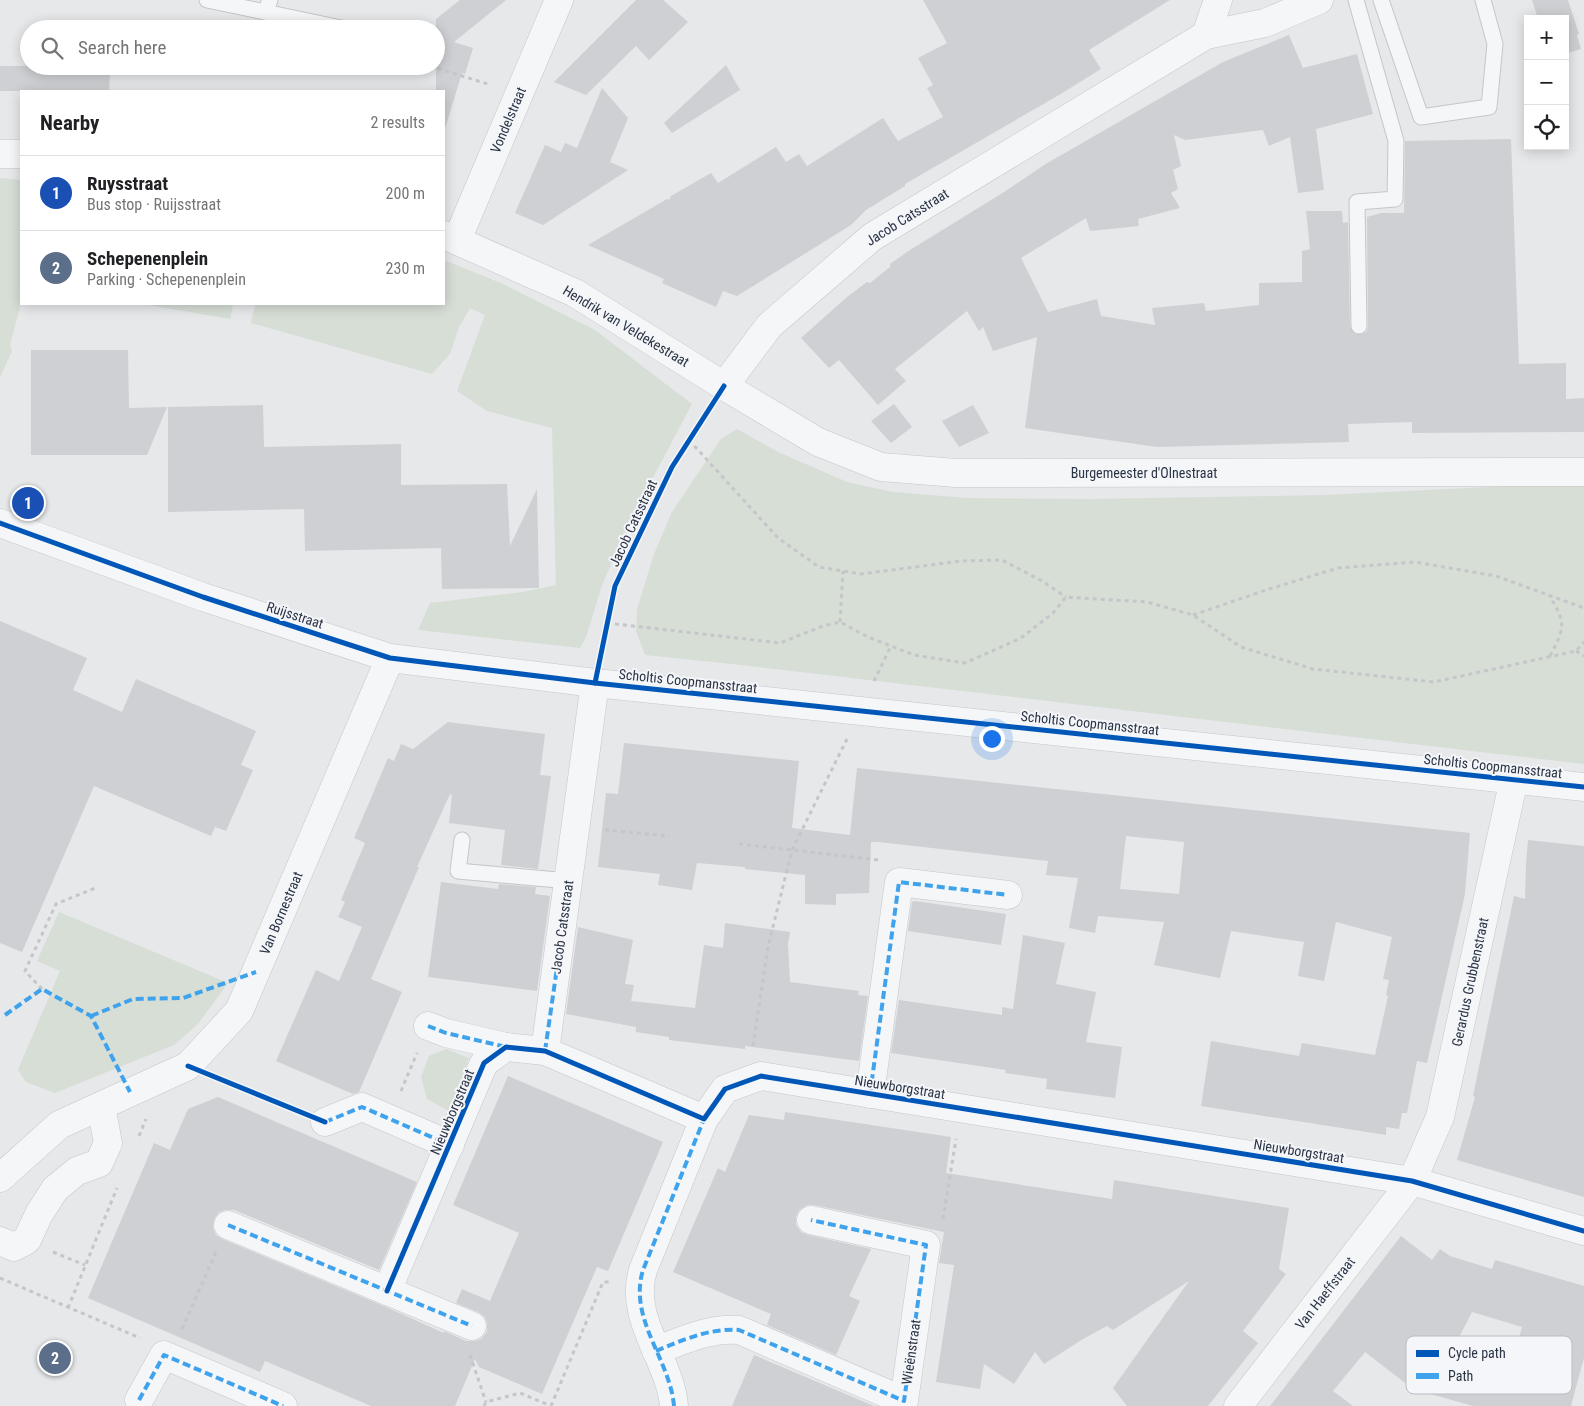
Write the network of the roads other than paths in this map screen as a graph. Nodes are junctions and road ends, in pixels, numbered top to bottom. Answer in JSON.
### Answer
{"nodes":[{"id":1,"x":207,"y":0,"type":"edge"},
{"id":2,"x":559,"y":0,"type":"edge"},
{"id":3,"x":1218,"y":0,"type":"edge"},
{"id":4,"x":1319,"y":0,"type":"edge"},
{"id":5,"x":1356,"y":0,"type":"edge"},
{"id":6,"x":1381,"y":0,"type":"edge"},
{"id":7,"x":1482,"y":0,"type":"edge"},
{"id":8,"x":267,"y":6,"type":"edge"},
{"id":9,"x":315,"y":20,"type":"edge"},
{"id":10,"x":1206,"y":35,"type":"junction"},
{"id":11,"x":0,"y":154,"type":"edge"},
{"id":12,"x":20,"y":154,"type":"edge"},
{"id":13,"x":450,"y":237,"type":"edge"},
{"id":14,"x":1359,"y":326,"type":"dead end"},
{"id":15,"x":724,"y":386,"type":"junction"},
{"id":16,"x":1584,"y":472,"type":"edge"},
{"id":17,"x":0,"y":523,"type":"edge"},
{"id":18,"x":390,"y":658,"type":"junction"},
{"id":19,"x":594,"y":683,"type":"junction"},
{"id":20,"x":1514,"y":779,"type":"junction"},
{"id":21,"x":1584,"y":787,"type":"edge"},
{"id":22,"x":462,"y":840,"type":"dead end"},
{"id":23,"x":569,"y":881,"type":"junction"},
{"id":24,"x":1008,"y":895,"type":"dead end"},
{"id":25,"x":428,"y":1026,"type":"road end"},
{"id":26,"x":506,"y":1047,"type":"junction"},
{"id":27,"x":545,"y":1051,"type":"junction"},
{"id":28,"x":870,"y":1094,"type":"junction"},
{"id":29,"x":101,"y":1106,"type":"junction"},
{"id":30,"x":704,"y":1119,"type":"junction"},
{"id":31,"x":325,"y":1122,"type":"dead end"},
{"id":32,"x":450,"y":1144,"type":"junction"},
{"id":33,"x":0,"y":1178,"type":"edge"},
{"id":34,"x":1412,"y":1181,"type":"junction"},
{"id":35,"x":811,"y":1220,"type":"dead end"},
{"id":36,"x":228,"y":1225,"type":"road end"},
{"id":37,"x":1584,"y":1231,"type":"edge"},
{"id":38,"x":0,"y":1241,"type":"edge"},
{"id":39,"x":387,"y":1291,"type":"junction"},
{"id":40,"x":465,"y":1324,"type":"road end"},
{"id":41,"x":656,"y":1352,"type":"junction"},
{"id":42,"x":139,"y":1400,"type":"dead end"},
{"id":43,"x":284,"y":1406,"type":"edge"},
{"id":44,"x":674,"y":1406,"type":"edge"},
{"id":45,"x":1238,"y":1406,"type":"edge"}],
"edges":[{"from":1,"to":8,"type":"lane"},
{"from":2,"to":13,"type":"street","name":"Vondelstraat"},
{"from":3,"to":10,"type":"street"},
{"from":4,"to":10,"type":"street","name":"Jacob Catsstraat"},
{"from":5,"to":14,"type":"lane"},
{"from":6,"to":7,"type":"lane"},
{"from":8,"to":9,"type":"lane"},
{"from":10,"to":15,"type":"street","name":"Jacob Catsstraat"},
{"from":11,"to":12,"type":"street"},
{"from":13,"to":15,"type":"street","name":"Hendrik van Veldekestraat"},
{"from":15,"to":16,"type":"street","name":"Burgemeester d'Olnestraat"},
{"from":17,"to":18,"type":"street","name":"Ruijsstraat"},
{"from":18,"to":19,"type":"street","name":"Ruijsstraat"},
{"from":18,"to":29,"type":"street","name":"Van Bornestraat"},
{"from":19,"to":20,"type":"street","name":"Scholtis Coopmansstraat"},
{"from":19,"to":23,"type":"street","name":"Jacob Catsstraat"},
{"from":20,"to":21,"type":"street","name":"Scholtis Coopmansstraat"},
{"from":20,"to":34,"type":"street","name":"Gerardus Grubbenstraat"},
{"from":22,"to":23,"type":"lane"},
{"from":23,"to":27,"type":"street","name":"Jacob Catsstraat"},
{"from":24,"to":28,"type":"street","name":"Nieuwborgstraat"},
{"from":25,"to":26,"type":"street"},
{"from":26,"to":27,"type":"street"},
{"from":26,"to":32,"type":"street","name":"Nieuwborgstraat"},
{"from":27,"to":30,"type":"street"},
{"from":28,"to":30,"type":"street","name":"Nieuwborgstraat"},
{"from":28,"to":34,"type":"street","name":"Nieuwborgstraat"},
{"from":29,"to":33,"type":"street","name":"Van Bornestraat"},
{"from":29,"to":38,"type":"street"},
{"from":30,"to":41,"type":"street"},
{"from":31,"to":32,"type":"street","name":"Nieuwborgstraat"},
{"from":32,"to":39,"type":"street","name":"Nieuwborgstraat"},
{"from":34,"to":37,"type":"street","name":"Nieuwborgstraat"},
{"from":34,"to":45,"type":"street","name":"Van Haeffstraat"},
{"from":35,"to":41,"type":"street","name":"Wieënstraat"},
{"from":36,"to":39,"type":"street"},
{"from":39,"to":40,"type":"street"},
{"from":41,"to":44,"type":"street"},
{"from":42,"to":43,"type":"street"}]}
